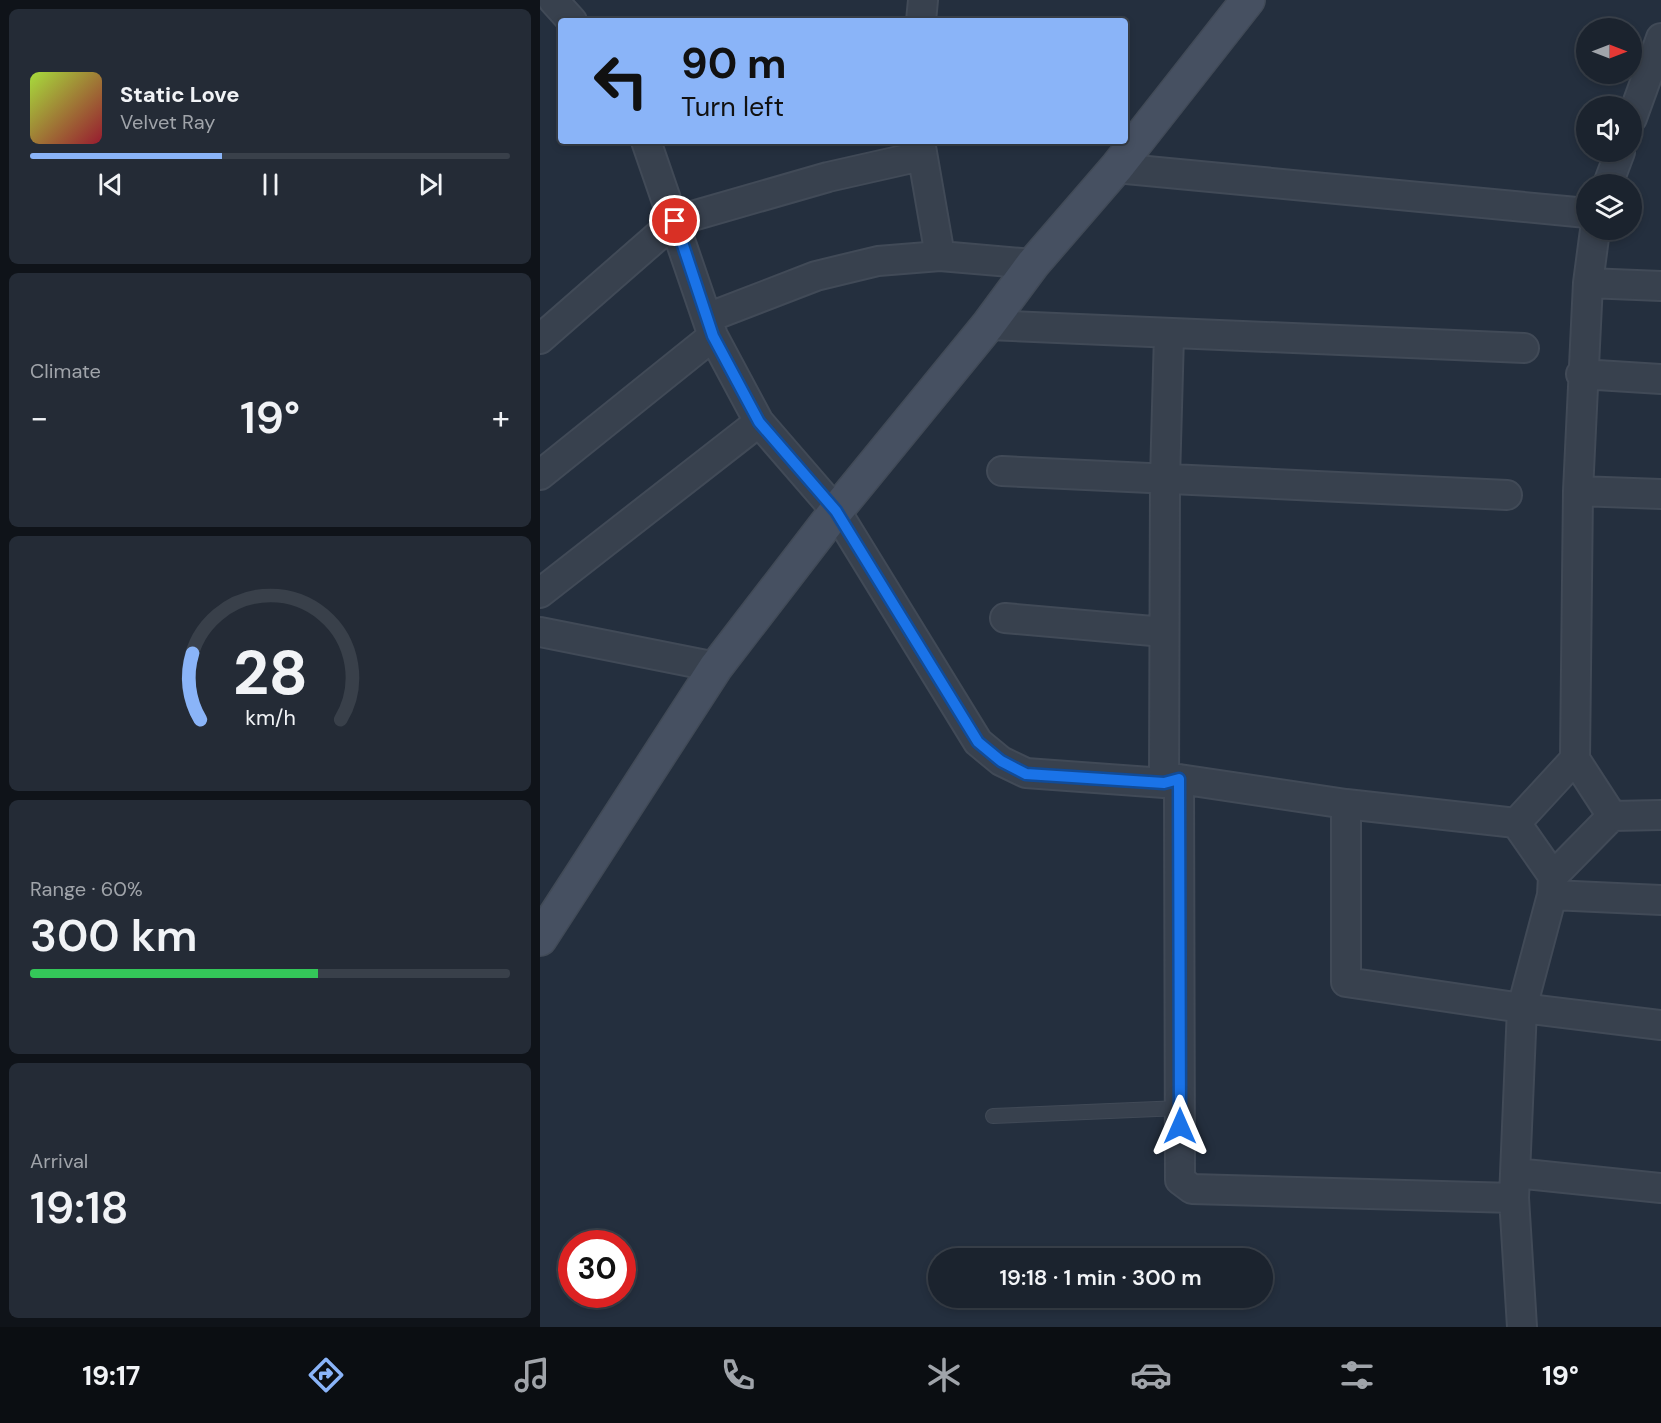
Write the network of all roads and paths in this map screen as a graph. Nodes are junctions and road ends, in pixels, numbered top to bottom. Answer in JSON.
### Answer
{"nodes":[{"id":1,"x":552,"y":0,"type":"edge"},
{"id":2,"x":923,"y":0,"type":"edge"},
{"id":3,"x":1248,"y":0,"type":"edge"},
{"id":4,"x":569,"y":18,"type":"edge"},
{"id":5,"x":921,"y":18,"type":"edge"},
{"id":6,"x":1661,"y":38,"type":"edge"},
{"id":7,"x":1640,"y":96,"type":"edge"},
{"id":8,"x":647,"y":144,"type":"edge"},
{"id":9,"x":921,"y":149,"type":"edge"},
{"id":10,"x":1116,"y":168,"type":"junction"},
{"id":11,"x":1576,"y":212,"type":"edge"},
{"id":12,"x":675,"y":221,"type":"junction"},
{"id":13,"x":1594,"y":240,"type":"edge"},
{"id":14,"x":940,"y":256,"type":"junction"},
{"id":15,"x":1033,"y":264,"type":"junction"},
{"id":16,"x":1588,"y":283,"type":"junction"},
{"id":17,"x":1661,"y":286,"type":"edge"},
{"id":18,"x":988,"y":325,"type":"junction"},
{"id":19,"x":710,"y":327,"type":"junction"},
{"id":20,"x":1169,"y":335,"type":"junction"},
{"id":21,"x":540,"y":339,"type":"edge"},
{"id":22,"x":1524,"y":348,"type":"dead end"},
{"id":23,"x":1581,"y":374,"type":"junction"},
{"id":24,"x":1661,"y":379,"type":"edge"},
{"id":25,"x":759,"y":422,"type":"junction"},
{"id":26,"x":1002,"y":471,"type":"dead end"},
{"id":27,"x":540,"y":475,"type":"edge"},
{"id":28,"x":1165,"y":479,"type":"junction"},
{"id":29,"x":1578,"y":491,"type":"junction"},
{"id":30,"x":1661,"y":494,"type":"edge"},
{"id":31,"x":1507,"y":495,"type":"dead end"},
{"id":32,"x":836,"y":511,"type":"junction"},
{"id":33,"x":540,"y":593,"type":"edge"},
{"id":34,"x":1005,"y":618,"type":"dead end"},
{"id":35,"x":540,"y":632,"type":"edge"},
{"id":36,"x":1164,"y":632,"type":"junction"},
{"id":37,"x":716,"y":667,"type":"junction"},
{"id":38,"x":1575,"y":759,"type":"junction"},
{"id":39,"x":1171,"y":781,"type":"junction"},
{"id":40,"x":1346,"y":804,"type":"junction"},
{"id":41,"x":1661,"y":815,"type":"edge"},
{"id":42,"x":1612,"y":816,"type":"junction"},
{"id":43,"x":1516,"y":823,"type":"junction"},
{"id":44,"x":1552,"y":886,"type":"junction"},
{"id":45,"x":1661,"y":900,"type":"edge"},
{"id":46,"x":540,"y":939,"type":"edge"},
{"id":47,"x":1522,"y":1008,"type":"junction"},
{"id":48,"x":1661,"y":1025,"type":"edge"},
{"id":49,"x":1180,"y":1108,"type":"junction"},
{"id":50,"x":993,"y":1116,"type":"dead end"},
{"id":51,"x":1515,"y":1185,"type":"junction"},
{"id":52,"x":1661,"y":1188,"type":"edge"},
{"id":53,"x":1522,"y":1327,"type":"edge"}],
"edges":[{"from":1,"to":4,"type":"street"},
{"from":2,"to":5,"type":"street"},
{"from":3,"to":10,"type":"street"},
{"from":6,"to":7,"type":"street"},
{"from":8,"to":12,"type":"street"},
{"from":9,"to":12,"type":"street"},
{"from":9,"to":14,"type":"street"},
{"from":10,"to":11,"type":"street"},
{"from":10,"to":15,"type":"street"},
{"from":12,"to":19,"type":"street"},
{"from":12,"to":21,"type":"street"},
{"from":13,"to":16,"type":"street"},
{"from":14,"to":15,"type":"street"},
{"from":14,"to":19,"type":"street"},
{"from":15,"to":18,"type":"street"},
{"from":16,"to":17,"type":"street"},
{"from":16,"to":23,"type":"street"},
{"from":18,"to":20,"type":"street"},
{"from":18,"to":32,"type":"street"},
{"from":19,"to":25,"type":"street"},
{"from":19,"to":27,"type":"street"},
{"from":20,"to":22,"type":"street"},
{"from":20,"to":28,"type":"street"},
{"from":23,"to":24,"type":"street"},
{"from":23,"to":29,"type":"street"},
{"from":25,"to":32,"type":"street"},
{"from":25,"to":33,"type":"street"},
{"from":26,"to":28,"type":"street"},
{"from":28,"to":31,"type":"street"},
{"from":28,"to":36,"type":"street"},
{"from":29,"to":30,"type":"street"},
{"from":29,"to":38,"type":"street"},
{"from":32,"to":37,"type":"street"},
{"from":32,"to":39,"type":"street"},
{"from":34,"to":36,"type":"street"},
{"from":35,"to":37,"type":"street"},
{"from":36,"to":39,"type":"street"},
{"from":37,"to":46,"type":"street"},
{"from":38,"to":42,"type":"street"},
{"from":38,"to":43,"type":"street"},
{"from":39,"to":40,"type":"street"},
{"from":39,"to":49,"type":"street"},
{"from":40,"to":43,"type":"street"},
{"from":40,"to":47,"type":"street"},
{"from":41,"to":42,"type":"street"},
{"from":42,"to":44,"type":"street"},
{"from":43,"to":44,"type":"street"},
{"from":44,"to":45,"type":"street"},
{"from":44,"to":47,"type":"street"},
{"from":47,"to":48,"type":"street"},
{"from":47,"to":51,"type":"street"},
{"from":49,"to":50,"type":"lane"},
{"from":49,"to":51,"type":"street"},
{"from":51,"to":52,"type":"street"},
{"from":51,"to":53,"type":"street"}]}
